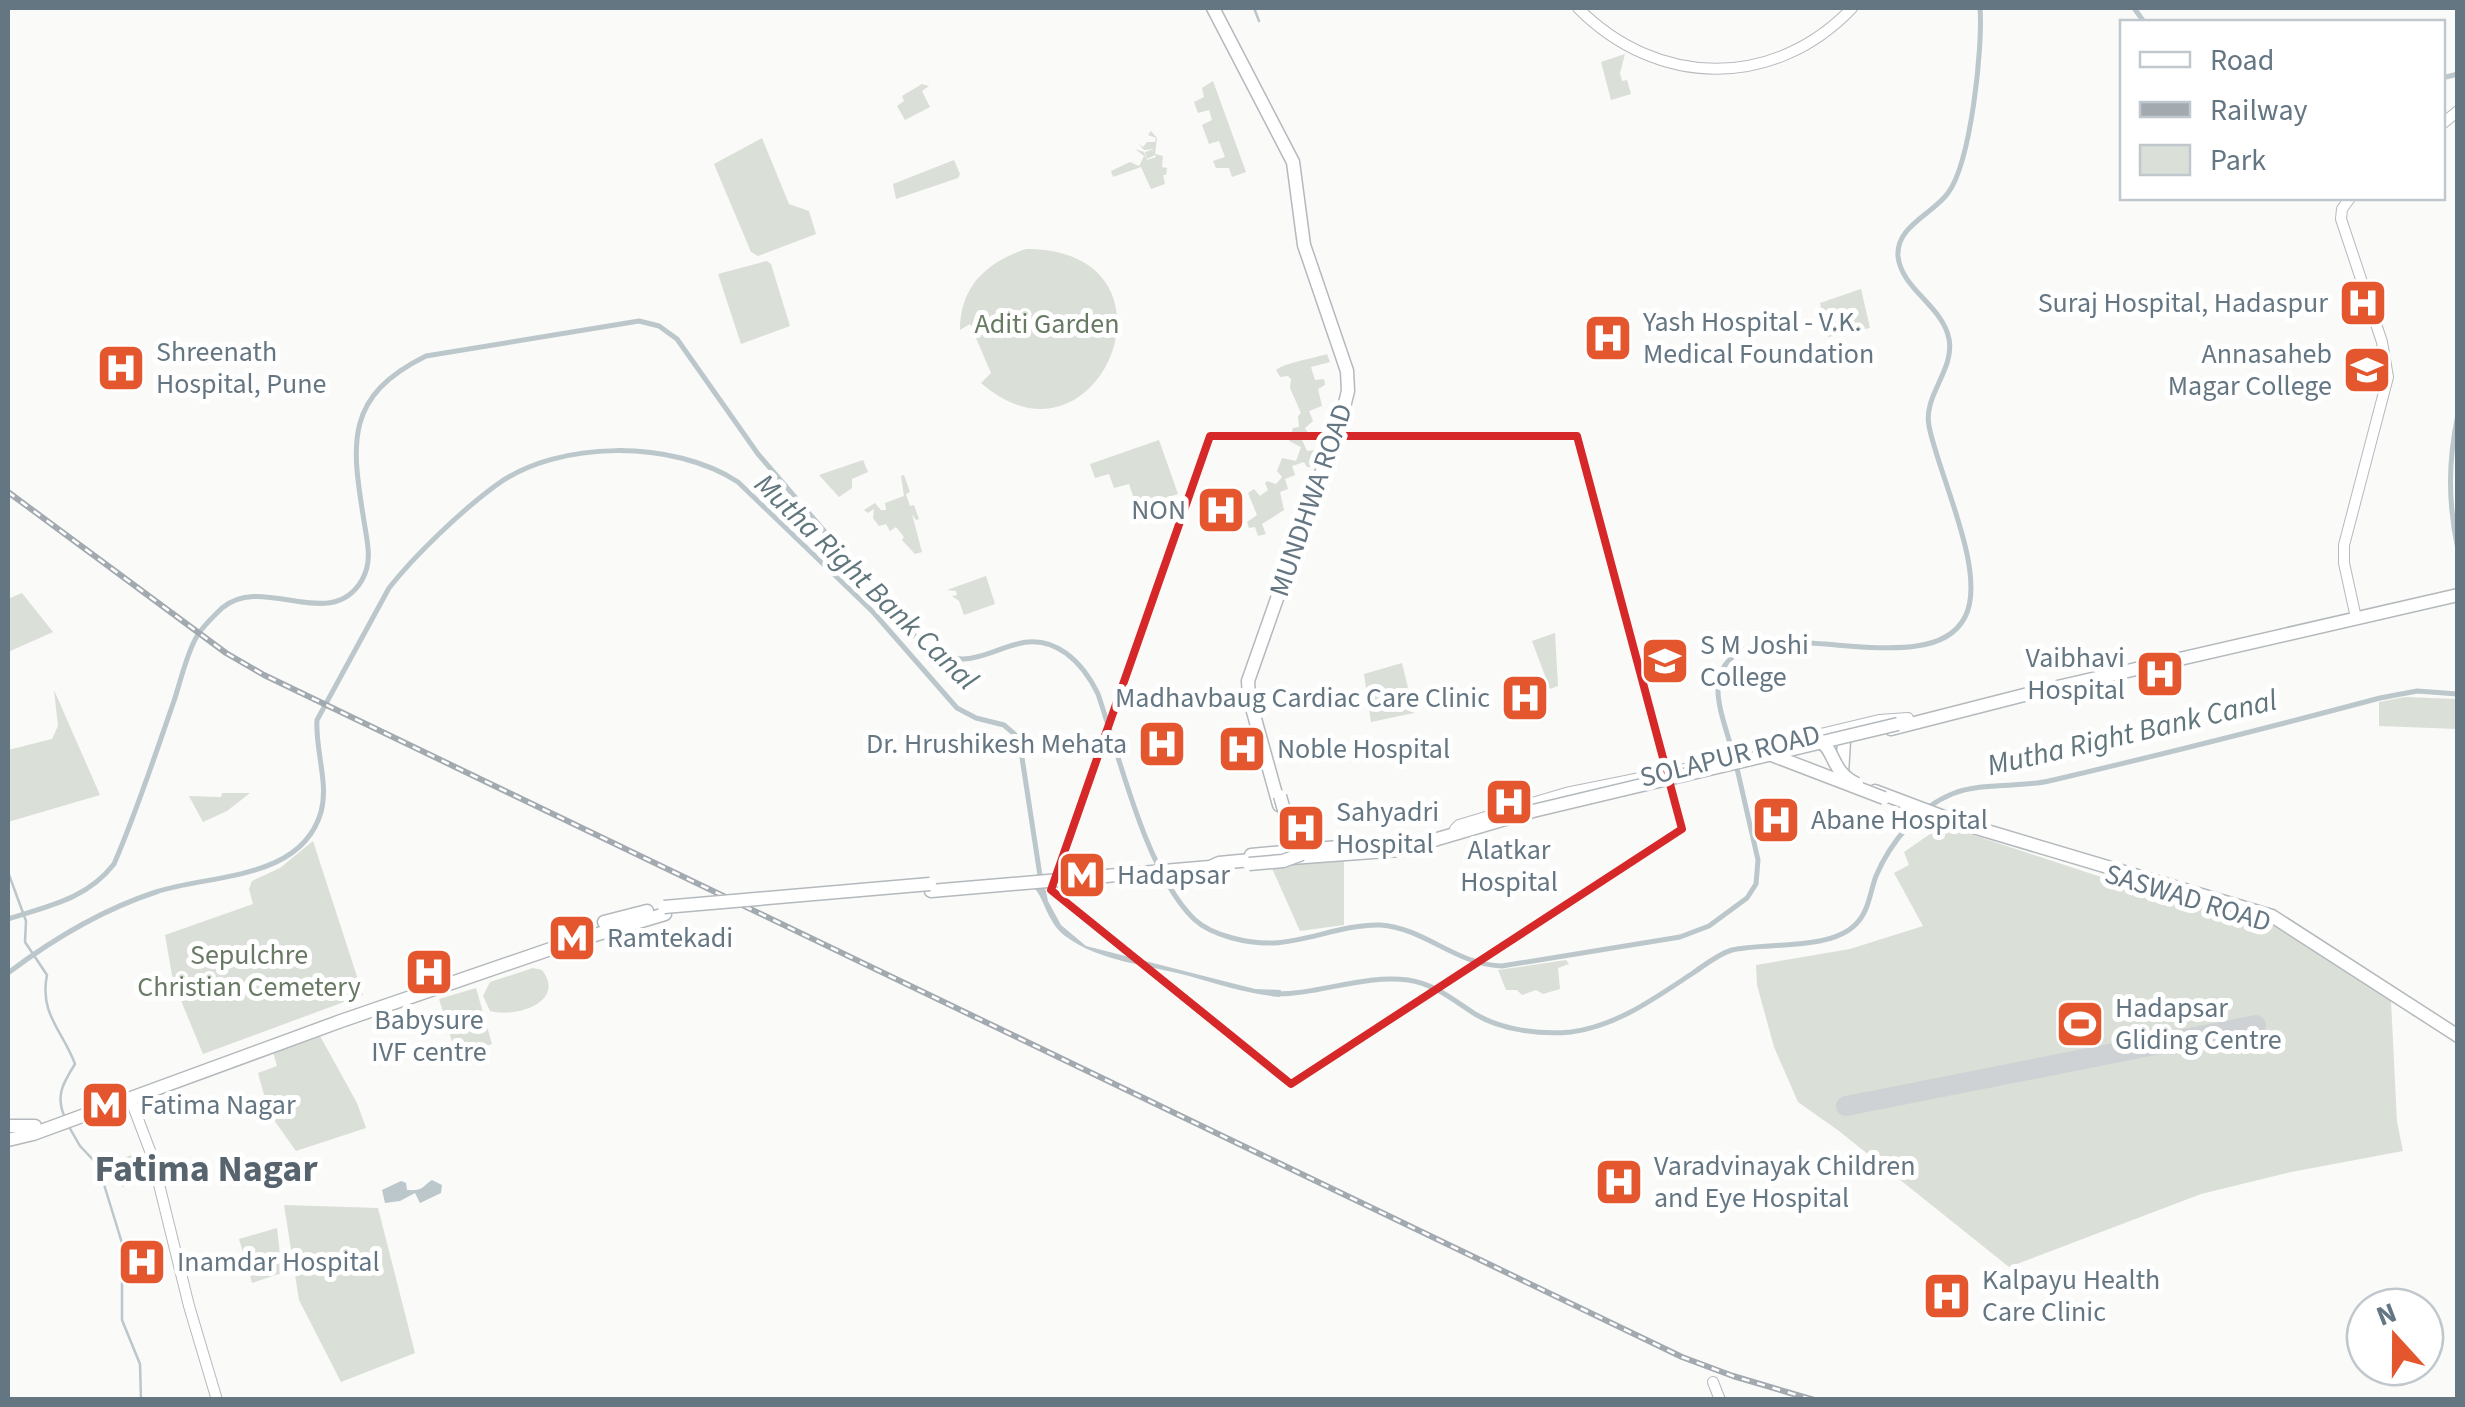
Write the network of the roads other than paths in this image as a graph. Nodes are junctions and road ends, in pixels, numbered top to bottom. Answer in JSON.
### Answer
{"nodes":[{"id":1,"x":1215,"y":8,"type":"edge"},
{"id":2,"x":1581,"y":8,"type":"edge"},
{"id":3,"x":1849,"y":8,"type":"edge"},
{"id":4,"x":2351,"y":200,"type":"edge"},
{"id":5,"x":2458,"y":592,"type":"edge"},
{"id":6,"x":2355,"y":615,"type":"junction"},
{"id":7,"x":1903,"y":721,"type":"junction"},
{"id":8,"x":1844,"y":740,"type":"junction"},
{"id":9,"x":1779,"y":753,"type":"junction"},
{"id":10,"x":1735,"y":761,"type":"junction"},
{"id":11,"x":1698,"y":770,"type":"junction"},
{"id":12,"x":1804,"y":770,"type":"junction"},
{"id":13,"x":1840,"y":770,"type":"junction"},
{"id":14,"x":1897,"y":802,"type":"junction"},
{"id":15,"x":1532,"y":809,"type":"junction"},
{"id":16,"x":1922,"y":810,"type":"junction"},
{"id":17,"x":1456,"y":832,"type":"junction"},
{"id":18,"x":1418,"y":843,"type":"junction"},
{"id":19,"x":1294,"y":849,"type":"junction"},
{"id":20,"x":1210,"y":867,"type":"junction"},
{"id":21,"x":1161,"y":868,"type":"junction"},
{"id":22,"x":1037,"y":879,"type":"junction"},
{"id":23,"x":931,"y":888,"type":"junction"},
{"id":24,"x":662,"y":912,"type":"junction"},
{"id":25,"x":320,"y":1026,"type":"junction"},
{"id":26,"x":2458,"y":1038,"type":"edge"},
{"id":27,"x":129,"y":1099,"type":"junction"},
{"id":28,"x":66,"y":1119,"type":"junction"},
{"id":29,"x":8,"y":1131,"type":"edge"},
{"id":30,"x":1713,"y":1382,"type":"dead end"},
{"id":31,"x":216,"y":1400,"type":"edge"},
{"id":32,"x":1718,"y":1400,"type":"edge"}],
"edges":[{"from":1,"to":19,"type":"highway","name":"MUNDHWA ROAD","bridge":true},
{"from":2,"to":3,"type":"main road"},
{"from":4,"to":6,"type":"main road"},
{"from":5,"to":6,"type":"highway","name":"SOLAPUR ROAD"},
{"from":6,"to":7,"type":"highway","name":"SOLAPUR ROAD"},
{"from":7,"to":8,"type":"highway","name":"SOLAPUR ROAD"},
{"from":7,"to":9,"type":"highway","bridge":true},
{"from":7,"to":11,"type":"highway","bridge":true},
{"from":8,"to":9,"type":"highway","name":"SOLAPUR ROAD"},
{"from":8,"to":13,"type":"highway"},
{"from":9,"to":10,"type":"main road","name":"SOLAPUR ROAD"},
{"from":9,"to":10,"type":"main road","name":"SOLAPUR ROAD"},
{"from":9,"to":12,"type":"highway"},
{"from":9,"to":12,"type":"highway"},
{"from":9,"to":13,"type":"highway"},
{"from":9,"to":14,"type":"highway","bridge":true},
{"from":9,"to":15,"type":"highway","bridge":true},
{"from":10,"to":17,"type":"main road","name":"SOLAPUR ROAD"},
{"from":11,"to":15,"type":"highway","bridge":true},
{"from":11,"to":16,"type":"highway","bridge":true},
{"from":12,"to":14,"type":"highway"},
{"from":13,"to":16,"type":"highway"},
{"from":14,"to":16,"type":"highway","name":"SASWAD ROAD"},
{"from":15,"to":17,"type":"highway"},
{"from":16,"to":26,"type":"highway","name":"SASWAD ROAD"},
{"from":17,"to":18,"type":"highway","name":"SOLAPUR ROAD"},
{"from":17,"to":19,"type":"highway","name":"SOLAPUR ROAD"},
{"from":18,"to":19,"type":"highway"},
{"from":18,"to":19,"type":"highway","name":"SOLAPUR ROAD"},
{"from":19,"to":20,"type":"highway","name":"SOLAPUR ROAD"},
{"from":19,"to":20,"type":"highway","bridge":true},
{"from":19,"to":21,"type":"highway","name":"SOLAPUR ROAD"},
{"from":20,"to":21,"type":"highway","name":"SOLAPUR ROAD"},
{"from":21,"to":22,"type":"highway","name":"SOLAPUR ROAD"},
{"from":22,"to":23,"type":"highway","name":"SOLAPUR ROAD"},
{"from":22,"to":23,"type":"highway","name":"SOLAPUR ROAD"},
{"from":23,"to":24,"type":"highway","bridge":true},
{"from":24,"to":25,"type":"highway"},
{"from":24,"to":25,"type":"highway"},
{"from":25,"to":27,"type":"highway"},
{"from":25,"to":28,"type":"highway"},
{"from":27,"to":28,"type":"highway"},
{"from":27,"to":31,"type":"main road"},
{"from":28,"to":29,"type":"highway"},
{"from":30,"to":32,"type":"main road"}]}
